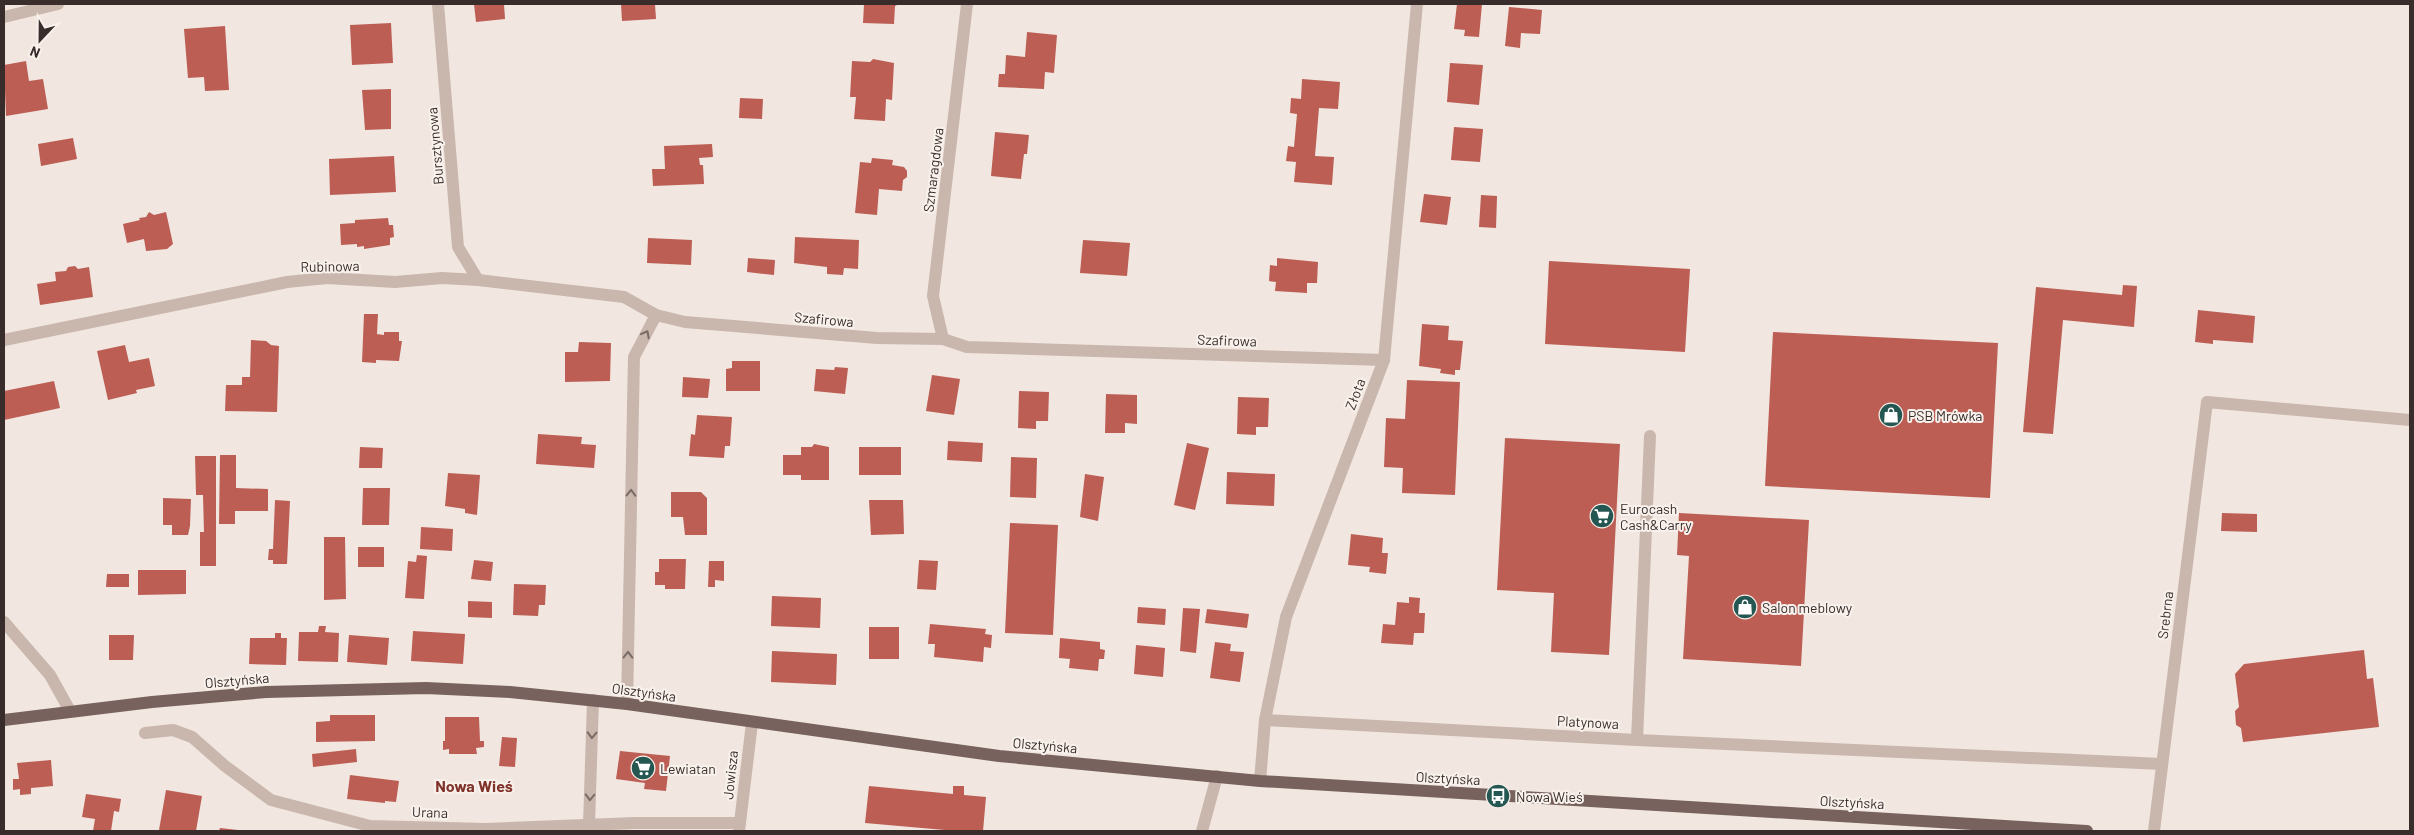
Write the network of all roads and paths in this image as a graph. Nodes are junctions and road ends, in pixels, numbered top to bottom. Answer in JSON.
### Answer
{"nodes":[{"id":1,"x":58,"y":4,"type":"edge"},
{"id":2,"x":438,"y":4,"type":"edge"},
{"id":3,"x":967,"y":4,"type":"edge"},
{"id":4,"x":1417,"y":4,"type":"edge"},
{"id":5,"x":4,"y":17,"type":"edge"},
{"id":6,"x":478,"y":280,"type":"junction"},
{"id":7,"x":656,"y":315,"type":"junction"},
{"id":8,"x":943,"y":339,"type":"junction"},
{"id":9,"x":4,"y":340,"type":"edge"},
{"id":10,"x":1384,"y":360,"type":"junction"},
{"id":11,"x":2410,"y":420,"type":"edge"},
{"id":12,"x":1650,"y":436,"type":"dead end"},
{"id":13,"x":4,"y":622,"type":"edge"},
{"id":14,"x":593,"y":700,"type":"junction"},
{"id":15,"x":627,"y":704,"type":"junction"},
{"id":16,"x":70,"y":711,"type":"junction"},
{"id":17,"x":4,"y":720,"type":"edge"},
{"id":18,"x":1265,"y":720,"type":"junction"},
{"id":19,"x":752,"y":723,"type":"junction"},
{"id":20,"x":145,"y":733,"type":"dead end"},
{"id":21,"x":1637,"y":740,"type":"junction"},
{"id":22,"x":2162,"y":764,"type":"junction"},
{"id":23,"x":1217,"y":776,"type":"junction"},
{"id":24,"x":1260,"y":781,"type":"junction"},
{"id":25,"x":589,"y":825,"type":"junction"},
{"id":26,"x":740,"y":827,"type":"edge"},
{"id":27,"x":1202,"y":831,"type":"edge"},
{"id":28,"x":2087,"y":831,"type":"edge"},
{"id":29,"x":2154,"y":831,"type":"edge"}],
"edges":[{"from":1,"to":5,"type":"street"},
{"from":2,"to":6,"type":"street","name":"Bursztynowa"},
{"from":3,"to":8,"type":"street","name":"Szmaragdowa"},
{"from":4,"to":10,"type":"street","name":"Złota"},
{"from":6,"to":7,"type":"street","name":"Rubinowa"},
{"from":6,"to":9,"type":"street","name":"Rubinowa"},
{"from":7,"to":8,"type":"street","name":"Szafirowa"},
{"from":15,"to":7,"type":"street","one_way":true},
{"from":8,"to":10,"type":"street","name":"Szafirowa"},
{"from":10,"to":18,"type":"street","name":"Złota"},
{"from":11,"to":22,"type":"street","name":"Srebrna"},
{"from":12,"to":21,"type":"street","name":"Platynowa"},
{"from":13,"to":16,"type":"street"},
{"from":14,"to":15,"type":"main road","name":"Olsztyńska"},
{"from":14,"to":16,"type":"main road","name":"Olsztyńska"},
{"from":14,"to":25,"type":"street","one_way":true},
{"from":15,"to":19,"type":"main road","name":"Olsztyńska"},
{"from":16,"to":17,"type":"main road","name":"Olsztyńska"},
{"from":18,"to":21,"type":"street","name":"Platynowa"},
{"from":18,"to":24,"type":"street","name":"Złota"},
{"from":19,"to":23,"type":"main road","name":"Olsztyńska"},
{"from":19,"to":26,"type":"street","name":"Jowisza"},
{"from":20,"to":25,"type":"street","name":"Urana"},
{"from":21,"to":22,"type":"street"},
{"from":22,"to":29,"type":"street","name":"Srebrna"},
{"from":23,"to":24,"type":"main road","name":"Olsztyńska"},
{"from":23,"to":27,"type":"street"},
{"from":24,"to":28,"type":"main road","name":"Olsztyńska"},
{"from":25,"to":26,"type":"street","name":"Urana"}]}
